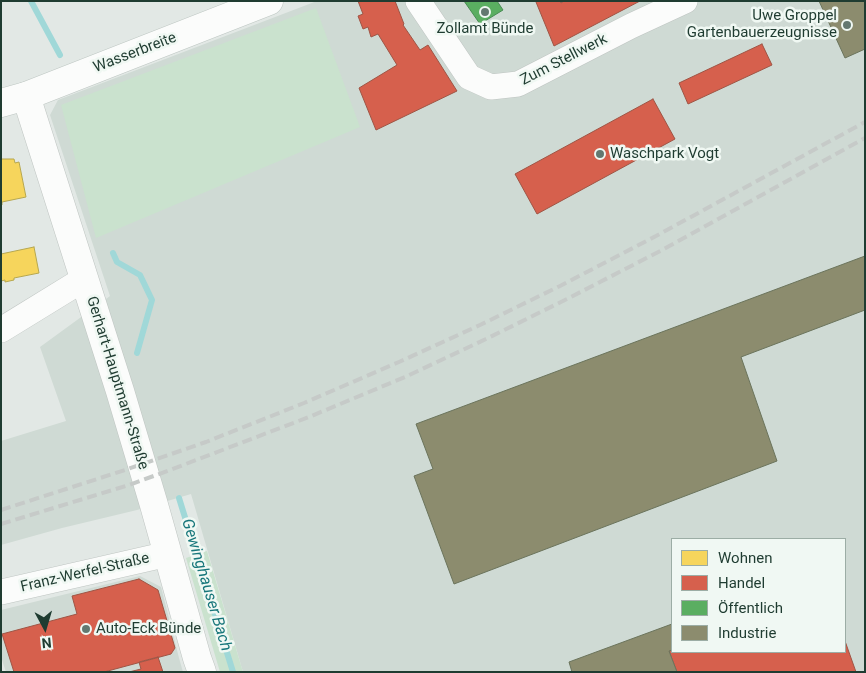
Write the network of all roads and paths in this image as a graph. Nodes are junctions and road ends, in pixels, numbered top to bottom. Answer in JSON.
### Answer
{"nodes":[{"id":1,"x":269,"y":1,"type":"edge"},
{"id":2,"x":418,"y":1,"type":"edge"},
{"id":3,"x":685,"y":1,"type":"edge"},
{"id":4,"x":14,"y":100,"type":"edge"},
{"id":5,"x":84,"y":279,"type":"junction"},
{"id":6,"x":1,"y":330,"type":"edge"},
{"id":7,"x":168,"y":554,"type":"junction"},
{"id":8,"x":1,"y":592,"type":"edge"},
{"id":9,"x":202,"y":672,"type":"edge"}],
"edges":[{"from":1,"to":4,"type":"street","name":"Wasserbreite"},
{"from":2,"to":3,"type":"street","name":"Zum Stellwerk"},
{"from":4,"to":5,"type":"street","name":"Gerhart-Hauptmann-Straße"},
{"from":5,"to":6,"type":"street"},
{"from":5,"to":7,"type":"street","name":"Gerhart-Hauptmann-Straße"},
{"from":7,"to":8,"type":"street","name":"Franz-Werfel-Straße"},
{"from":7,"to":9,"type":"street","name":"Gerhart-Hauptmann-Straße"}]}
